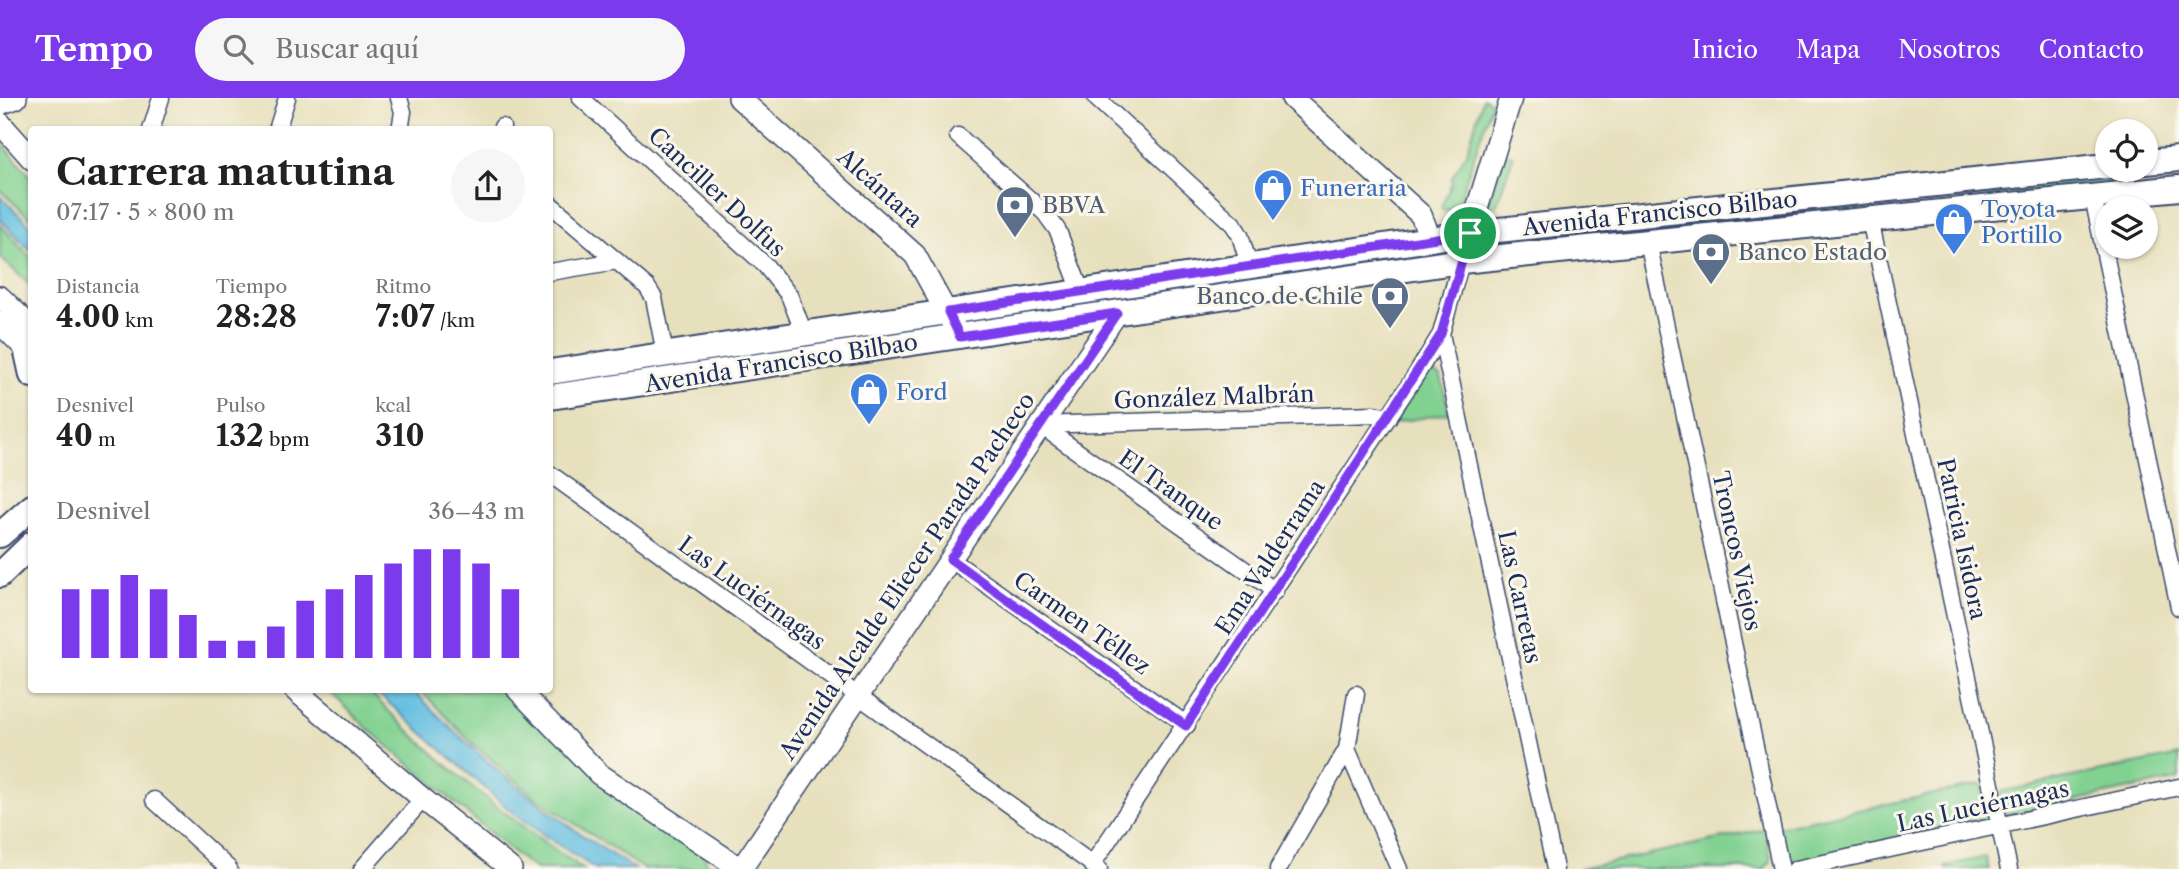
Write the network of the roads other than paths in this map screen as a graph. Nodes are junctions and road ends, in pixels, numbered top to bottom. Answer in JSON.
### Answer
{"nodes":[{"id":1,"x":16,"y":98,"type":"edge"},
{"id":2,"x":162,"y":98,"type":"edge"},
{"id":3,"x":287,"y":98,"type":"edge"},
{"id":4,"x":399,"y":98,"type":"edge"},
{"id":5,"x":580,"y":98,"type":"edge"},
{"id":6,"x":739,"y":98,"type":"edge"},
{"id":7,"x":1096,"y":98,"type":"edge"},
{"id":8,"x":1292,"y":98,"type":"edge"},
{"id":9,"x":1511,"y":98,"type":"edge"},
{"id":10,"x":0,"y":104,"type":"edge"},
{"id":11,"x":0,"y":123,"type":"edge"},
{"id":12,"x":152,"y":126,"type":"edge"},
{"id":13,"x":278,"y":126,"type":"edge"},
{"id":14,"x":401,"y":126,"type":"edge"},
{"id":15,"x":958,"y":135,"type":"dead end"},
{"id":16,"x":28,"y":154,"type":"edge"},
{"id":17,"x":2179,"y":159,"type":"edge"},
{"id":18,"x":2158,"y":161,"type":"edge"},
{"id":19,"x":2095,"y":167,"type":"edge"},
{"id":20,"x":2179,"y":188,"type":"edge"},
{"id":21,"x":2093,"y":197,"type":"junction"},
{"id":22,"x":553,"y":207,"type":"edge"},
{"id":23,"x":1870,"y":219,"type":"junction"},
{"id":24,"x":1470,"y":233,"type":"junction"},
{"id":25,"x":1430,"y":238,"type":"junction"},
{"id":26,"x":1648,"y":242,"type":"junction"},
{"id":27,"x":617,"y":261,"type":"junction"},
{"id":28,"x":1461,"y":261,"type":"junction"},
{"id":29,"x":1249,"y":265,"type":"junction"},
{"id":30,"x":1402,"y":270,"type":"junction"},
{"id":31,"x":553,"y":272,"type":"edge"},
{"id":32,"x":1147,"y":282,"type":"junction"},
{"id":33,"x":1081,"y":291,"type":"junction"},
{"id":34,"x":0,"y":297,"type":"edge"},
{"id":35,"x":948,"y":312,"type":"junction"},
{"id":36,"x":1117,"y":313,"type":"junction"},
{"id":37,"x":0,"y":323,"type":"edge"},
{"id":38,"x":804,"y":333,"type":"junction"},
{"id":39,"x":1441,"y":334,"type":"junction"},
{"id":40,"x":960,"y":337,"type":"junction"},
{"id":41,"x":28,"y":341,"type":"edge"},
{"id":42,"x":28,"y":343,"type":"edge"},
{"id":43,"x":665,"y":354,"type":"junction"},
{"id":44,"x":553,"y":372,"type":"edge"},
{"id":45,"x":553,"y":397,"type":"edge"},
{"id":46,"x":1389,"y":417,"type":"junction"},
{"id":47,"x":1041,"y":425,"type":"junction"},
{"id":48,"x":553,"y":476,"type":"edge"},
{"id":49,"x":28,"y":510,"type":"edge"},
{"id":50,"x":0,"y":535,"type":"edge"},
{"id":51,"x":28,"y":548,"type":"edge"},
{"id":52,"x":950,"y":559,"type":"junction"},
{"id":53,"x":0,"y":575,"type":"edge"},
{"id":54,"x":1275,"y":592,"type":"junction"},
{"id":55,"x":2179,"y":607,"type":"edge"},
{"id":56,"x":299,"y":693,"type":"edge"},
{"id":57,"x":310,"y":693,"type":"edge"},
{"id":58,"x":521,"y":693,"type":"edge"},
{"id":59,"x":1356,"y":694,"type":"dead end"},
{"id":60,"x":857,"y":698,"type":"junction"},
{"id":61,"x":327,"y":715,"type":"junction"},
{"id":62,"x":1186,"y":726,"type":"junction"},
{"id":63,"x":1347,"y":749,"type":"junction"},
{"id":64,"x":2179,"y":787,"type":"edge"},
{"id":65,"x":423,"y":799,"type":"junction"},
{"id":66,"x":154,"y":800,"type":"dead end"},
{"id":67,"x":1999,"y":825,"type":"junction"},
{"id":68,"x":1096,"y":867,"type":"edge"},
{"id":69,"x":229,"y":869,"type":"edge"},
{"id":70,"x":362,"y":869,"type":"edge"},
{"id":71,"x":511,"y":869,"type":"edge"},
{"id":72,"x":741,"y":869,"type":"edge"},
{"id":73,"x":1278,"y":869,"type":"edge"},
{"id":74,"x":1399,"y":869,"type":"edge"},
{"id":75,"x":1555,"y":869,"type":"edge"},
{"id":76,"x":1781,"y":869,"type":"edge"},
{"id":77,"x":1796,"y":869,"type":"edge"},
{"id":78,"x":2009,"y":869,"type":"edge"}],
"edges":[{"from":1,"to":10,"type":"main road"},
{"from":2,"to":12,"type":"street"},
{"from":3,"to":13,"type":"street"},
{"from":4,"to":14,"type":"street"},
{"from":5,"to":38,"type":"street","name":"Canciller Dolfus"},
{"from":6,"to":35,"type":"main road","name":"Alcántara"},
{"from":7,"to":29,"type":"street"},
{"from":8,"to":25,"type":"main road"},
{"from":9,"to":24,"type":"main road"},
{"from":11,"to":16,"type":"main road"},
{"from":15,"to":33,"type":"street"},
{"from":17,"to":18,"type":"main road"},
{"from":19,"to":24,"type":"main road","name":"Avenida Francisco Bilbao"},
{"from":20,"to":21,"type":"main road","name":"Avenida Francisco Bilbao"},
{"from":21,"to":23,"type":"main road","name":"Avenida Francisco Bilbao"},
{"from":21,"to":55,"type":"street"},
{"from":22,"to":27,"type":"street"},
{"from":23,"to":26,"type":"main road","name":"Avenida Francisco Bilbao"},
{"from":23,"to":67,"type":"street","name":"Patricia Isidora"},
{"from":24,"to":25,"type":"main road","name":"Avenida Francisco Bilbao"},
{"from":24,"to":28,"type":"main road"},
{"from":25,"to":29,"type":"main road","name":"Avenida Francisco Bilbao"},
{"from":25,"to":30,"type":"main road"},
{"from":26,"to":28,"type":"main road","name":"Avenida Francisco Bilbao"},
{"from":26,"to":76,"type":"street","name":"Troncos Viejos"},
{"from":27,"to":31,"type":"street"},
{"from":27,"to":43,"type":"street"},
{"from":28,"to":30,"type":"main road","name":"Avenida Francisco Bilbao"},
{"from":28,"to":39,"type":"street","name":"Ema Valderrama"},
{"from":29,"to":32,"type":"main road","name":"Avenida Francisco Bilbao"},
{"from":30,"to":36,"type":"main road","name":"Avenida Francisco Bilbao"},
{"from":32,"to":33,"type":"main road","name":"Avenida Francisco Bilbao"},
{"from":32,"to":36,"type":"main road"},
{"from":33,"to":35,"type":"main road","name":"Avenida Francisco Bilbao"},
{"from":34,"to":41,"type":"main road"},
{"from":35,"to":38,"type":"main road","name":"Avenida Francisco Bilbao"},
{"from":35,"to":40,"type":"main road","name":"Alcántara"},
{"from":36,"to":40,"type":"main road","name":"Avenida Francisco Bilbao"},
{"from":36,"to":47,"type":"main road","name":"Avenida Alcalde Eliecer Parada Pacheco"},
{"from":37,"to":42,"type":"main road"},
{"from":38,"to":43,"type":"main road","name":"Avenida Francisco Bilbao"},
{"from":39,"to":46,"type":"street","name":"Ema Valderrama"},
{"from":39,"to":75,"type":"street","name":"Las Carretas"},
{"from":40,"to":45,"type":"main road","name":"Avenida Francisco Bilbao"},
{"from":43,"to":44,"type":"main road","name":"Avenida Francisco Bilbao"},
{"from":46,"to":47,"type":"street","name":"González Malbrán"},
{"from":46,"to":54,"type":"street","name":"Ema Valderrama"},
{"from":47,"to":52,"type":"main road","name":"Avenida Alcalde Eliecer Parada Pacheco"},
{"from":47,"to":54,"type":"street","name":"El Tranque"},
{"from":48,"to":60,"type":"street","name":"Las Luciérnagas"},
{"from":49,"to":50,"type":"main road"},
{"from":51,"to":53,"type":"main road"},
{"from":52,"to":60,"type":"main road","name":"Avenida Alcalde Eliecer Parada Pacheco"},
{"from":52,"to":62,"type":"street","name":"Carmen Téllez"},
{"from":54,"to":62,"type":"street","name":"Ema Valderrama"},
{"from":56,"to":61,"type":"main road"},
{"from":57,"to":61,"type":"main road"},
{"from":58,"to":72,"type":"main road"},
{"from":59,"to":63,"type":"street"},
{"from":60,"to":68,"type":"street","name":"Las Luciérnagas"},
{"from":60,"to":72,"type":"main road","name":"Avenida Alcalde Eliecer Parada Pacheco"},
{"from":61,"to":65,"type":"main road"},
{"from":62,"to":68,"type":"street","name":"Ema Valderrama"},
{"from":63,"to":73,"type":"street"},
{"from":63,"to":74,"type":"street"},
{"from":64,"to":67,"type":"street","name":"Las Luciérnagas"},
{"from":65,"to":70,"type":"street"},
{"from":65,"to":71,"type":"main road"},
{"from":66,"to":69,"type":"street"},
{"from":67,"to":77,"type":"street","name":"Las Luciérnagas"},
{"from":67,"to":78,"type":"street","name":"Patricia Isidora"}]}
